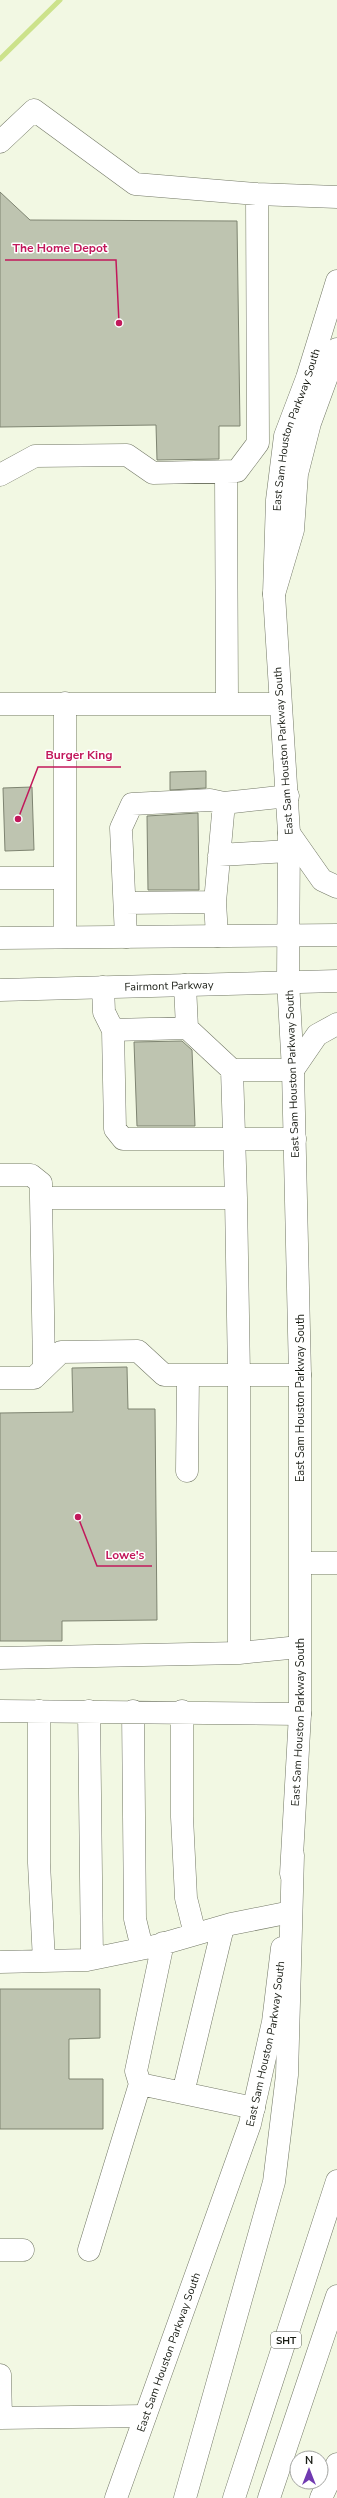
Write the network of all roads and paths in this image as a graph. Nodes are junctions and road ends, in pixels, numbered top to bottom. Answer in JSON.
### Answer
{"nodes":[{"id":1,"x":0,"y":142,"type":"edge"},
{"id":2,"x":257,"y":194,"type":"junction"},
{"id":3,"x":337,"y":197,"type":"edge"},
{"id":4,"x":337,"y":281,"type":"edge"},
{"id":5,"x":337,"y":349,"type":"edge"},
{"id":6,"x":226,"y":472,"type":"junction"},
{"id":7,"x":0,"y":475,"type":"edge"},
{"id":8,"x":274,"y":594,"type":"junction"},
{"id":9,"x":65,"y":703,"type":"junction"},
{"id":10,"x":227,"y":703,"type":"junction"},
{"id":11,"x":0,"y":704,"type":"edge"},
{"id":12,"x":280,"y":704,"type":"junction"},
{"id":13,"x":288,"y":796,"type":"junction"},
{"id":14,"x":224,"y":803,"type":"junction"},
{"id":15,"x":289,"y":842,"type":"junction"},
{"id":16,"x":219,"y":854,"type":"junction"},
{"id":17,"x":0,"y":878,"type":"edge"},
{"id":18,"x":65,"y":878,"type":"junction"},
{"id":19,"x":337,"y":887,"type":"edge"},
{"id":20,"x":215,"y":902,"type":"junction"},
{"id":21,"x":124,"y":903,"type":"junction"},
{"id":22,"x":337,"y":935,"type":"edge"},
{"id":23,"x":217,"y":936,"type":"junction"},
{"id":24,"x":288,"y":936,"type":"junction"},
{"id":25,"x":66,"y":937,"type":"junction"},
{"id":26,"x":126,"y":937,"type":"junction"},
{"id":27,"x":0,"y":938,"type":"edge"},
{"id":28,"x":36,"y":938,"type":"junction"},
{"id":29,"x":0,"y":943,"type":"edge"},
{"id":30,"x":288,"y":981,"type":"junction"},
{"id":31,"x":337,"y":981,"type":"edge"},
{"id":32,"x":185,"y":984,"type":"junction"},
{"id":33,"x":103,"y":987,"type":"junction"},
{"id":34,"x":0,"y":990,"type":"edge"},
{"id":35,"x":337,"y":1024,"type":"edge"},
{"id":36,"x":187,"y":1028,"type":"junction"},
{"id":37,"x":113,"y":1030,"type":"junction"},
{"id":38,"x":232,"y":1070,"type":"junction"},
{"id":39,"x":293,"y":1070,"type":"junction"},
{"id":40,"x":234,"y":1138,"type":"junction"},
{"id":41,"x":295,"y":1139,"type":"junction"},
{"id":42,"x":0,"y":1175,"type":"edge"},
{"id":43,"x":41,"y":1198,"type":"junction"},
{"id":44,"x":236,"y":1198,"type":"junction"},
{"id":45,"x":44,"y":1368,"type":"junction"},
{"id":46,"x":188,"y":1375,"type":"junction"},
{"id":47,"x":239,"y":1375,"type":"junction"},
{"id":48,"x":300,"y":1375,"type":"junction"},
{"id":49,"x":0,"y":1378,"type":"edge"},
{"id":50,"x":187,"y":1472,"type":"dead end"},
{"id":51,"x":301,"y":1563,"type":"junction"},
{"id":52,"x":337,"y":1563,"type":"edge"},
{"id":53,"x":299,"y":1646,"type":"junction"},
{"id":54,"x":239,"y":1652,"type":"junction"},
{"id":55,"x":0,"y":1658,"type":"edge"},
{"id":56,"x":0,"y":1711,"type":"edge"},
{"id":57,"x":39,"y":1711,"type":"junction"},
{"id":58,"x":89,"y":1711,"type":"junction"},
{"id":59,"x":133,"y":1711,"type":"junction"},
{"id":60,"x":182,"y":1711,"type":"junction"},
{"id":61,"x":300,"y":1714,"type":"junction"},
{"id":62,"x":293,"y":1855,"type":"junction"},
{"id":63,"x":286,"y":1913,"type":"junction"},
{"id":64,"x":223,"y":1926,"type":"junction"},
{"id":65,"x":195,"y":1934,"type":"junction"},
{"id":66,"x":152,"y":1946,"type":"junction"},
{"id":67,"x":92,"y":1959,"type":"junction"},
{"id":68,"x":44,"y":1961,"type":"junction"},
{"id":69,"x":0,"y":1962,"type":"edge"},
{"id":70,"x":140,"y":2084,"type":"junction"},
{"id":71,"x":183,"y":2093,"type":"junction"},
{"id":72,"x":254,"y":2108,"type":"junction"},
{"id":73,"x":337,"y":2182,"type":"edge"},
{"id":74,"x":0,"y":2250,"type":"edge"},
{"id":75,"x":23,"y":2250,"type":"dead end"},
{"id":76,"x":89,"y":2250,"type":"dead end"},
{"id":77,"x":337,"y":2296,"type":"edge"},
{"id":78,"x":0,"y":2375,"type":"edge"},
{"id":79,"x":145,"y":2416,"type":"junction"},
{"id":80,"x":0,"y":2418,"type":"edge"},
{"id":81,"x":337,"y":2464,"type":"edge"},
{"id":82,"x":116,"y":2498,"type":"edge"},
{"id":83,"x":186,"y":2498,"type":"edge"},
{"id":84,"x":234,"y":2498,"type":"edge"},
{"id":85,"x":269,"y":2498,"type":"edge"},
{"id":86,"x":321,"y":2498,"type":"edge"}],
"edges":[{"from":1,"to":2,"type":"main road"},
{"from":2,"to":3,"type":"main road"},
{"from":2,"to":6,"type":"main road"},
{"from":4,"to":8,"type":"main road","name":"East Sam Houston Parkway South"},
{"from":5,"to":8,"type":"main road"},
{"from":6,"to":7,"type":"main road"},
{"from":6,"to":10,"type":"main road"},
{"from":8,"to":12,"type":"main road","name":"East Sam Houston Parkway South"},
{"from":9,"to":10,"type":"main road"},
{"from":9,"to":11,"type":"main road"},
{"from":9,"to":18,"type":"main road"},
{"from":10,"to":12,"type":"main road"},
{"from":12,"to":13,"type":"main road","name":"East Sam Houston Parkway South"},
{"from":13,"to":14,"type":"main road"},
{"from":13,"to":15,"type":"main road","name":"East Sam Houston Parkway South"},
{"from":14,"to":16,"type":"main road"},
{"from":14,"to":21,"type":"main road"},
{"from":15,"to":16,"type":"main road"},
{"from":15,"to":19,"type":"main road"},
{"from":15,"to":24,"type":"main road","name":"East Sam Houston Parkway South"},
{"from":16,"to":20,"type":"main road"},
{"from":17,"to":18,"type":"main road"},
{"from":18,"to":25,"type":"main road"},
{"from":20,"to":21,"type":"main road"},
{"from":20,"to":23,"type":"main road"},
{"from":21,"to":26,"type":"main road"},
{"from":22,"to":24,"type":"main road"},
{"from":23,"to":24,"type":"main road"},
{"from":23,"to":26,"type":"main road"},
{"from":24,"to":30,"type":"main road","name":"East Sam Houston Parkway South"},
{"from":25,"to":26,"type":"main road"},
{"from":25,"to":28,"type":"main road"},
{"from":27,"to":28,"type":"main road"},
{"from":28,"to":29,"type":"main road"},
{"from":30,"to":31,"type":"main road","name":"Fairmont Parkway"},
{"from":30,"to":32,"type":"main road","name":"Fairmont Parkway"},
{"from":30,"to":39,"type":"main road","name":"East Sam Houston Parkway South"},
{"from":32,"to":33,"type":"main road","name":"Fairmont Parkway"},
{"from":32,"to":36,"type":"main road"},
{"from":33,"to":34,"type":"main road","name":"Fairmont Parkway"},
{"from":33,"to":37,"type":"main road"},
{"from":35,"to":39,"type":"main road"},
{"from":36,"to":37,"type":"main road"},
{"from":36,"to":38,"type":"main road"},
{"from":37,"to":40,"type":"main road"},
{"from":38,"to":39,"type":"main road"},
{"from":38,"to":40,"type":"main road"},
{"from":39,"to":41,"type":"main road","name":"East Sam Houston Parkway South"},
{"from":40,"to":41,"type":"main road"},
{"from":40,"to":44,"type":"main road"},
{"from":41,"to":48,"type":"main road","name":"East Sam Houston Parkway South"},
{"from":42,"to":43,"type":"main road"},
{"from":43,"to":44,"type":"main road"},
{"from":43,"to":45,"type":"main road"},
{"from":44,"to":47,"type":"main road"},
{"from":45,"to":46,"type":"main road"},
{"from":45,"to":49,"type":"main road"},
{"from":46,"to":47,"type":"main road"},
{"from":46,"to":50,"type":"main road"},
{"from":47,"to":48,"type":"main road"},
{"from":47,"to":54,"type":"main road"},
{"from":48,"to":51,"type":"main road","name":"East Sam Houston Parkway South"},
{"from":51,"to":52,"type":"main road"},
{"from":51,"to":53,"type":"main road","name":"East Sam Houston Parkway South"},
{"from":53,"to":54,"type":"main road"},
{"from":53,"to":61,"type":"main road","name":"East Sam Houston Parkway South"},
{"from":54,"to":55,"type":"main road"},
{"from":56,"to":57,"type":"main road"},
{"from":57,"to":58,"type":"main road"},
{"from":57,"to":68,"type":"main road"},
{"from":58,"to":59,"type":"main road"},
{"from":58,"to":67,"type":"main road"},
{"from":59,"to":60,"type":"main road"},
{"from":59,"to":66,"type":"main road"},
{"from":60,"to":61,"type":"main road"},
{"from":60,"to":65,"type":"main road"},
{"from":61,"to":62,"type":"main road","name":"East Sam Houston Parkway South"},
{"from":62,"to":63,"type":"main road","name":"East Sam Houston Parkway South"},
{"from":62,"to":83,"type":"main road"},
{"from":63,"to":64,"type":"main road"},
{"from":63,"to":72,"type":"main road","name":"East Sam Houston Parkway South"},
{"from":64,"to":65,"type":"main road"},
{"from":64,"to":71,"type":"main road"},
{"from":65,"to":66,"type":"main road"},
{"from":66,"to":67,"type":"main road"},
{"from":66,"to":70,"type":"main road"},
{"from":67,"to":68,"type":"main road"},
{"from":68,"to":69,"type":"main road"},
{"from":70,"to":71,"type":"main road"},
{"from":70,"to":76,"type":"main road"},
{"from":71,"to":72,"type":"main road"},
{"from":72,"to":79,"type":"main road","name":"East Sam Houston Parkway South"},
{"from":73,"to":84,"type":"main road","number":"SHT"},
{"from":74,"to":75,"type":"main road"},
{"from":77,"to":85,"type":"main road"},
{"from":78,"to":80,"type":"main road"},
{"from":79,"to":80,"type":"main road"},
{"from":79,"to":82,"type":"main road","name":"East Sam Houston Parkway South"},
{"from":81,"to":86,"type":"main road"}]}
